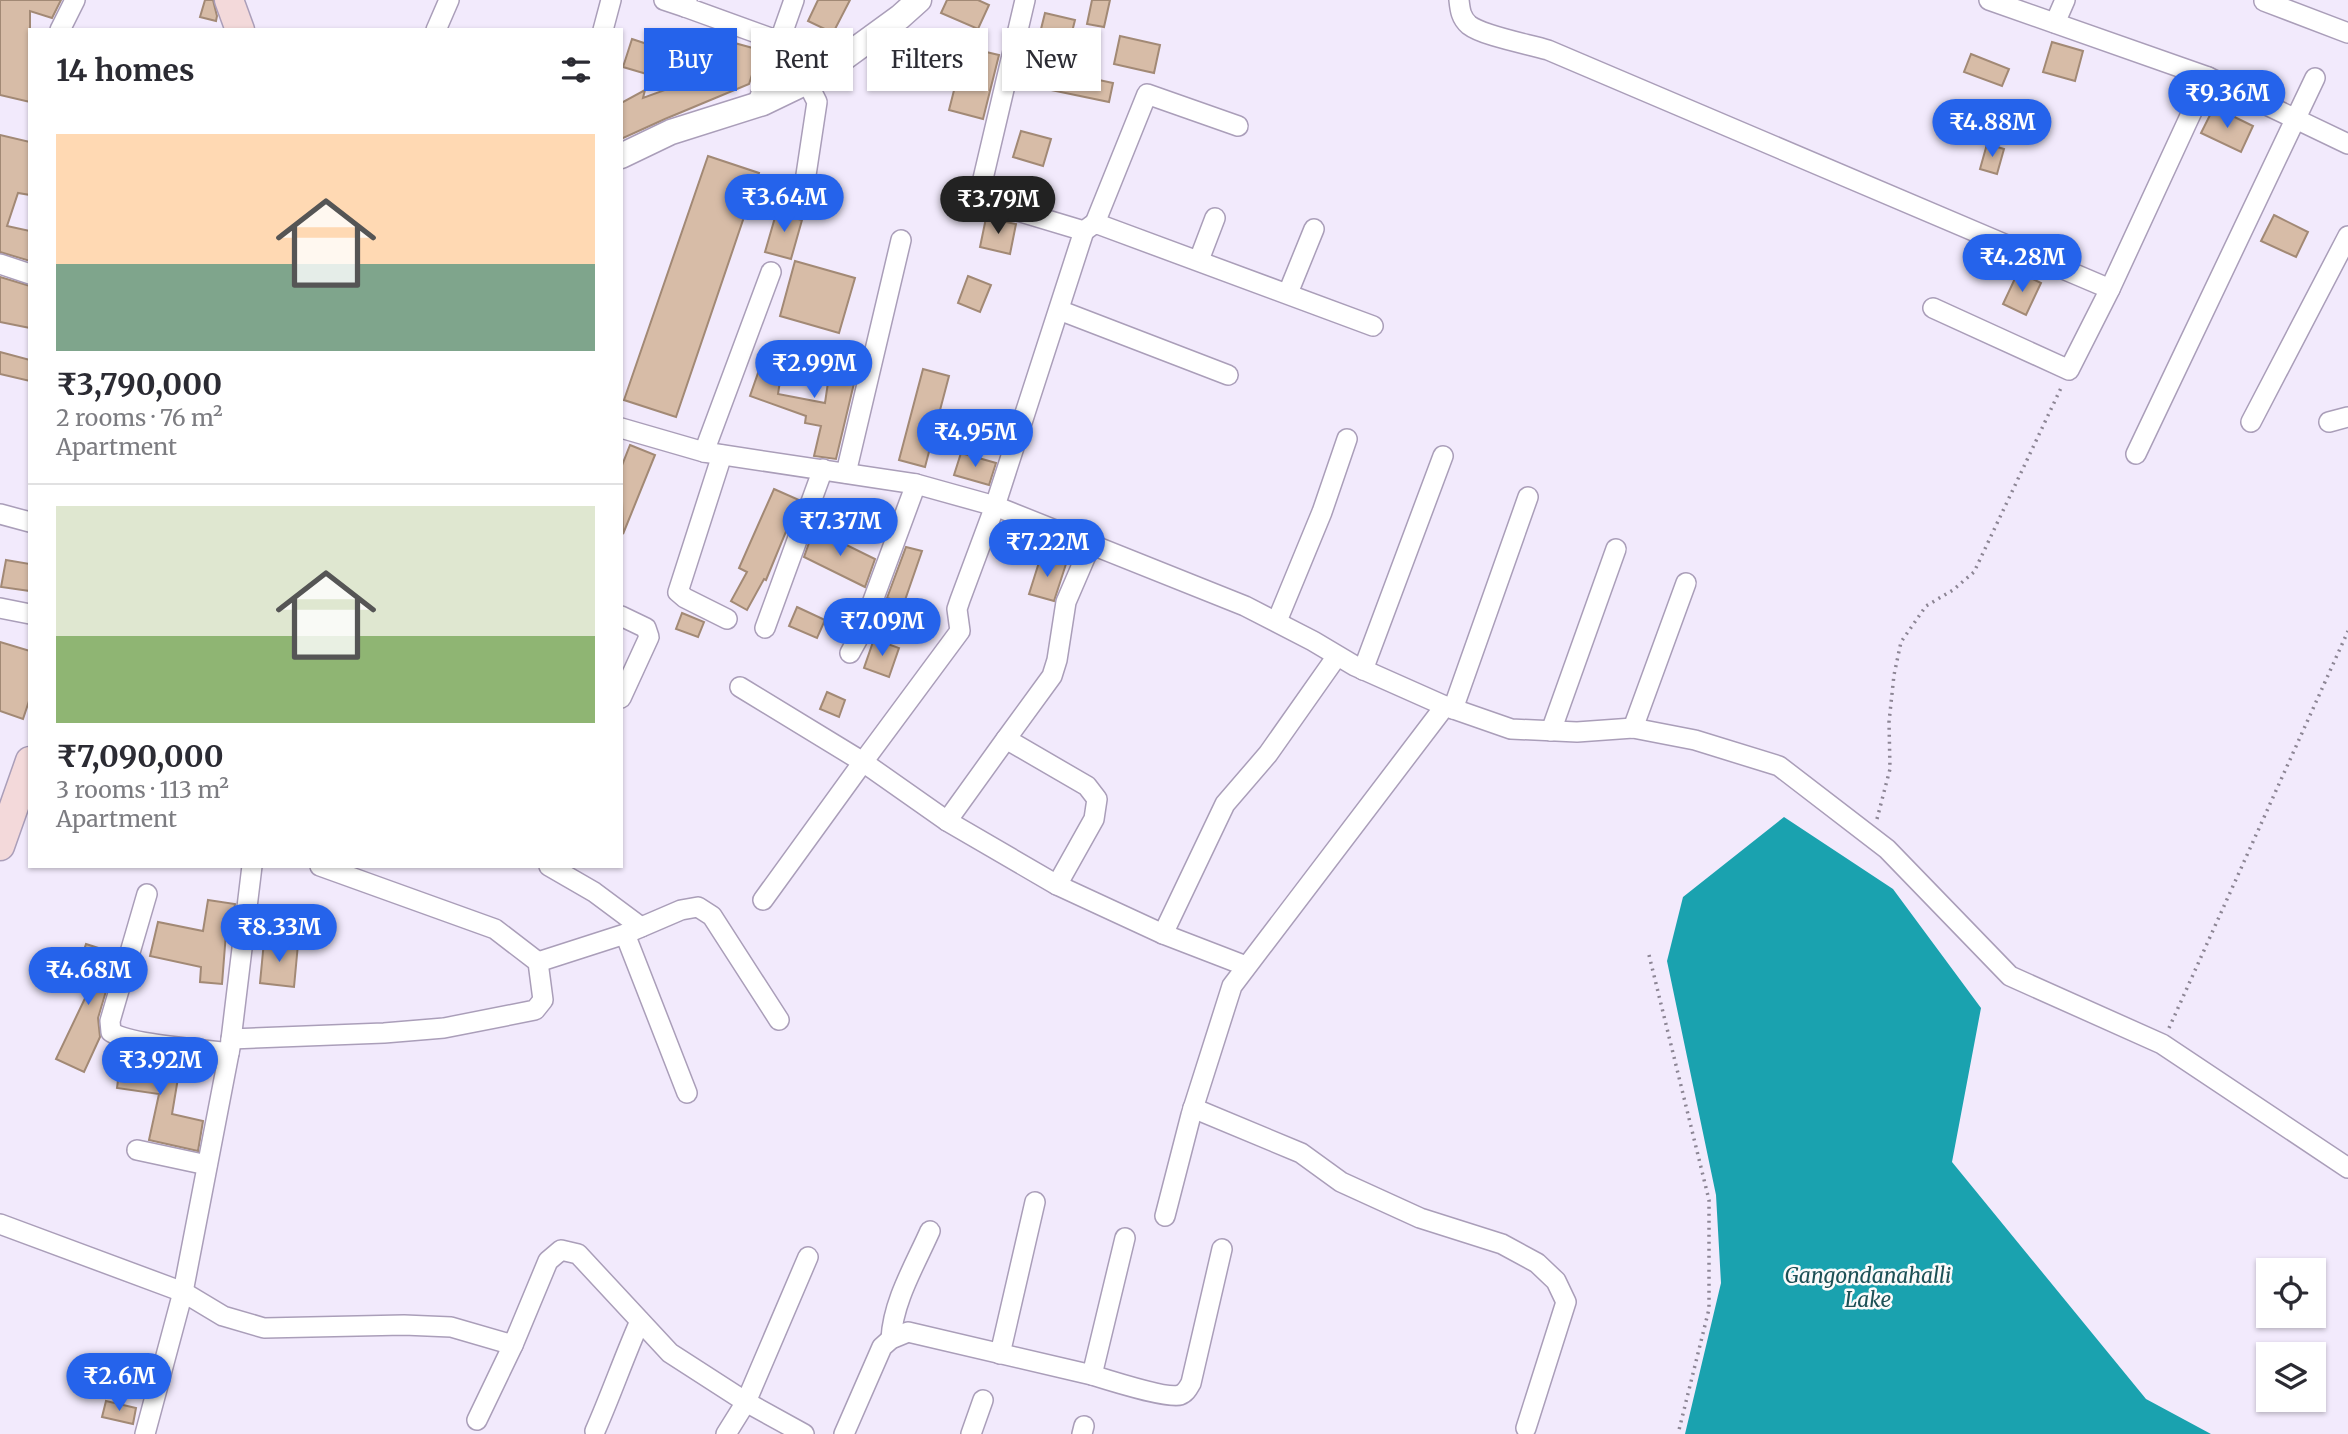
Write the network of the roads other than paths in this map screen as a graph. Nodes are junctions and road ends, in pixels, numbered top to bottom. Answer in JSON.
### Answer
{"nodes":[{"id":1,"x":75,"y":0,"type":"edge"},
{"id":2,"x":229,"y":0,"type":"edge"},
{"id":3,"x":449,"y":0,"type":"edge"},
{"id":4,"x":611,"y":0,"type":"edge"},
{"id":5,"x":664,"y":0,"type":"edge"},
{"id":6,"x":793,"y":0,"type":"edge"},
{"id":7,"x":919,"y":0,"type":"edge"},
{"id":8,"x":1026,"y":0,"type":"edge"},
{"id":9,"x":1459,"y":0,"type":"edge"},
{"id":10,"x":1989,"y":0,"type":"edge"},
{"id":11,"x":2065,"y":0,"type":"edge"},
{"id":12,"x":2264,"y":1,"type":"edge"},
{"id":13,"x":686,"y":4,"type":"edge"},
{"id":14,"x":2055,"y":23,"type":"junction"},
{"id":15,"x":61,"y":28,"type":"edge"},
{"id":16,"x":239,"y":28,"type":"edge"},
{"id":17,"x":437,"y":28,"type":"edge"},
{"id":18,"x":604,"y":28,"type":"edge"},
{"id":19,"x":783,"y":28,"type":"edge"},
{"id":20,"x":751,"y":30,"type":"edge"},
{"id":21,"x":2348,"y":33,"type":"edge"},
{"id":22,"x":853,"y":51,"type":"edge"},
{"id":23,"x":2208,"y":77,"type":"junction"},
{"id":24,"x":2315,"y":78,"type":"dead end"},
{"id":25,"x":762,"y":91,"type":"edge"},
{"id":26,"x":787,"y":91,"type":"edge"},
{"id":27,"x":812,"y":91,"type":"edge"},
{"id":28,"x":757,"y":105,"type":"junction"},
{"id":29,"x":2294,"y":119,"type":"junction"},
{"id":30,"x":1238,"y":125,"type":"dead end"},
{"id":31,"x":2348,"y":144,"type":"edge"},
{"id":32,"x":623,"y":155,"type":"edge"},
{"id":33,"x":801,"y":208,"type":"dead end"},
{"id":34,"x":1215,"y":218,"type":"dead end"},
{"id":35,"x":1090,"y":227,"type":"junction"},
{"id":36,"x":1314,"y":229,"type":"dead end"},
{"id":37,"x":2348,"y":236,"type":"edge"},
{"id":38,"x":901,"y":240,"type":"dead end"},
{"id":39,"x":1199,"y":260,"type":"junction"},
{"id":40,"x":0,"y":264,"type":"edge"},
{"id":41,"x":771,"y":272,"type":"dead end"},
{"id":42,"x":28,"y":273,"type":"edge"},
{"id":43,"x":2110,"y":289,"type":"junction"},
{"id":44,"x":1288,"y":293,"type":"junction"},
{"id":45,"x":1933,"y":309,"type":"dead end"},
{"id":46,"x":1059,"y":310,"type":"junction"},
{"id":47,"x":1373,"y":326,"type":"dead end"},
{"id":48,"x":1228,"y":375,"type":"dead end"},
{"id":49,"x":2251,"y":422,"type":"dead end"},
{"id":50,"x":623,"y":429,"type":"edge"},
{"id":51,"x":1346,"y":439,"type":"dead end"},
{"id":52,"x":713,"y":454,"type":"junction"},
{"id":53,"x":2136,"y":454,"type":"dead end"},
{"id":54,"x":1443,"y":456,"type":"dead end"},
{"id":55,"x":823,"y":469,"type":"junction"},
{"id":56,"x":846,"y":472,"type":"junction"},
{"id":57,"x":916,"y":484,"type":"junction"},
{"id":58,"x":1528,"y":497,"type":"dead end"},
{"id":59,"x":995,"y":506,"type":"junction"},
{"id":60,"x":0,"y":513,"type":"edge"},
{"id":61,"x":28,"y":521,"type":"edge"},
{"id":62,"x":1091,"y":544,"type":"junction"},
{"id":63,"x":1616,"y":549,"type":"dead end"},
{"id":64,"x":1686,"y":583,"type":"dead end"},
{"id":65,"x":0,"y":608,"type":"edge"},
{"id":66,"x":28,"y":614,"type":"edge"},
{"id":67,"x":623,"y":617,"type":"edge"},
{"id":68,"x":727,"y":618,"type":"dead end"},
{"id":69,"x":1277,"y":621,"type":"junction"},
{"id":70,"x":765,"y":628,"type":"dead end"},
{"id":71,"x":850,"y":653,"type":"dead end"},
{"id":72,"x":1338,"y":656,"type":"junction"},
{"id":73,"x":1363,"y":670,"type":"junction"},
{"id":74,"x":740,"y":687,"type":"dead end"},
{"id":75,"x":623,"y":694,"type":"edge"},
{"id":76,"x":1449,"y":708,"type":"junction"},
{"id":77,"x":1633,"y":728,"type":"junction"},
{"id":78,"x":1551,"y":731,"type":"junction"},
{"id":79,"x":1006,"y":739,"type":"junction"},
{"id":80,"x":863,"y":762,"type":"junction"},
{"id":81,"x":28,"y":767,"type":"edge"},
{"id":82,"x":947,"y":821,"type":"junction"},
{"id":83,"x":0,"y":846,"type":"edge"},
{"id":84,"x":251,"y":868,"type":"edge"},
{"id":85,"x":326,"y":868,"type":"edge"},
{"id":86,"x":552,"y":868,"type":"edge"},
{"id":87,"x":1057,"y":885,"type":"junction"},
{"id":88,"x":147,"y":894,"type":"dead end"},
{"id":89,"x":763,"y":900,"type":"dead end"},
{"id":90,"x":633,"y":931,"type":"junction"},
{"id":91,"x":1163,"y":934,"type":"junction"},
{"id":92,"x":538,"y":962,"type":"junction"},
{"id":93,"x":1246,"y":966,"type":"junction"},
{"id":94,"x":779,"y":1020,"type":"dead end"},
{"id":95,"x":230,"y":1046,"type":"junction"},
{"id":96,"x":687,"y":1094,"type":"dead end"},
{"id":97,"x":1193,"y":1108,"type":"junction"},
{"id":98,"x":137,"y":1150,"type":"dead end"},
{"id":99,"x":207,"y":1164,"type":"junction"},
{"id":100,"x":2348,"y":1168,"type":"edge"},
{"id":101,"x":1035,"y":1202,"type":"dead end"},
{"id":102,"x":1165,"y":1216,"type":"dead end"},
{"id":103,"x":0,"y":1224,"type":"edge"},
{"id":104,"x":930,"y":1231,"type":"dead end"},
{"id":105,"x":1125,"y":1238,"type":"dead end"},
{"id":106,"x":1222,"y":1249,"type":"dead end"},
{"id":107,"x":808,"y":1257,"type":"dead end"},
{"id":108,"x":183,"y":1292,"type":"junction"},
{"id":109,"x":640,"y":1321,"type":"junction"},
{"id":110,"x":891,"y":1339,"type":"junction"},
{"id":111,"x":513,"y":1345,"type":"junction"},
{"id":112,"x":1000,"y":1354,"type":"junction"},
{"id":113,"x":1092,"y":1376,"type":"junction"},
{"id":114,"x":983,"y":1400,"type":"dead end"},
{"id":115,"x":746,"y":1402,"type":"junction"},
{"id":116,"x":477,"y":1420,"type":"dead end"},
{"id":117,"x":1527,"y":1428,"type":"dead end"},
{"id":118,"x":595,"y":1431,"type":"dead end"},
{"id":119,"x":145,"y":1434,"type":"edge"},
{"id":120,"x":726,"y":1434,"type":"edge"},
{"id":121,"x":804,"y":1434,"type":"edge"},
{"id":122,"x":844,"y":1434,"type":"edge"},
{"id":123,"x":971,"y":1434,"type":"edge"}],
"edges":[{"from":1,"to":15,"type":"street"},
{"from":2,"to":16,"type":"main road"},
{"from":3,"to":17,"type":"street"},
{"from":4,"to":18,"type":"street"},
{"from":5,"to":13,"type":"street"},
{"from":6,"to":19,"type":"street"},
{"from":7,"to":22,"type":"street"},
{"from":8,"to":35,"type":"street"},
{"from":9,"to":43,"type":"street"},
{"from":10,"to":14,"type":"street"},
{"from":11,"to":14,"type":"street"},
{"from":12,"to":21,"type":"street"},
{"from":13,"to":20,"type":"street"},
{"from":14,"to":23,"type":"street"},
{"from":23,"to":29,"type":"street"},
{"from":23,"to":43,"type":"street"},
{"from":24,"to":29,"type":"street"},
{"from":25,"to":28,"type":"street"},
{"from":26,"to":28,"type":"street"},
{"from":27,"to":33,"type":"street"},
{"from":28,"to":32,"type":"street"},
{"from":29,"to":31,"type":"street"},
{"from":29,"to":53,"type":"street"},
{"from":30,"to":35,"type":"street"},
{"from":34,"to":39,"type":"street"},
{"from":35,"to":39,"type":"street"},
{"from":35,"to":46,"type":"street"},
{"from":36,"to":44,"type":"street"},
{"from":37,"to":49,"type":"street"},
{"from":38,"to":56,"type":"street"},
{"from":39,"to":44,"type":"street"},
{"from":40,"to":42,"type":"street"},
{"from":41,"to":52,"type":"street"},
{"from":43,"to":45,"type":"street"},
{"from":44,"to":47,"type":"street"},
{"from":46,"to":48,"type":"street"},
{"from":46,"to":59,"type":"street"},
{"from":50,"to":52,"type":"street"},
{"from":51,"to":69,"type":"street"},
{"from":52,"to":55,"type":"street"},
{"from":52,"to":68,"type":"street"},
{"from":54,"to":73,"type":"street"},
{"from":55,"to":56,"type":"street"},
{"from":55,"to":70,"type":"street"},
{"from":56,"to":57,"type":"street"},
{"from":57,"to":59,"type":"street"},
{"from":57,"to":71,"type":"street"},
{"from":58,"to":76,"type":"street"},
{"from":59,"to":62,"type":"street"},
{"from":59,"to":80,"type":"street"},
{"from":60,"to":61,"type":"street"},
{"from":62,"to":69,"type":"street"},
{"from":62,"to":79,"type":"street"},
{"from":63,"to":78,"type":"street"},
{"from":64,"to":77,"type":"street"},
{"from":65,"to":66,"type":"street"},
{"from":67,"to":75,"type":"street"},
{"from":69,"to":72,"type":"street"},
{"from":72,"to":73,"type":"street"},
{"from":72,"to":91,"type":"street"},
{"from":73,"to":76,"type":"street"},
{"from":74,"to":80,"type":"street"},
{"from":76,"to":78,"type":"street"},
{"from":76,"to":93,"type":"street"},
{"from":77,"to":78,"type":"street"},
{"from":77,"to":100,"type":"street"},
{"from":79,"to":82,"type":"street"},
{"from":79,"to":87,"type":"street"},
{"from":80,"to":82,"type":"street"},
{"from":80,"to":89,"type":"street"},
{"from":81,"to":83,"type":"main road"},
{"from":82,"to":87,"type":"street"},
{"from":84,"to":95,"type":"street"},
{"from":85,"to":92,"type":"street"},
{"from":86,"to":90,"type":"street"},
{"from":87,"to":91,"type":"street"},
{"from":88,"to":95,"type":"street"},
{"from":90,"to":92,"type":"street"},
{"from":90,"to":94,"type":"street"},
{"from":90,"to":96,"type":"street"},
{"from":91,"to":93,"type":"street"},
{"from":92,"to":95,"type":"street"},
{"from":93,"to":97,"type":"street"},
{"from":95,"to":99,"type":"street"},
{"from":97,"to":102,"type":"street"},
{"from":97,"to":117,"type":"street"},
{"from":98,"to":99,"type":"street"},
{"from":99,"to":108,"type":"street"},
{"from":101,"to":112,"type":"street"},
{"from":103,"to":108,"type":"street"},
{"from":104,"to":110,"type":"street"},
{"from":105,"to":113,"type":"street"},
{"from":106,"to":113,"type":"street"},
{"from":107,"to":115,"type":"street"},
{"from":108,"to":111,"type":"street"},
{"from":108,"to":119,"type":"street"},
{"from":109,"to":111,"type":"street"},
{"from":109,"to":115,"type":"street"},
{"from":109,"to":118,"type":"street"},
{"from":110,"to":112,"type":"street"},
{"from":110,"to":122,"type":"street"},
{"from":111,"to":116,"type":"street"},
{"from":112,"to":113,"type":"street"},
{"from":114,"to":123,"type":"street"},
{"from":115,"to":120,"type":"street"},
{"from":115,"to":121,"type":"street"}]}
